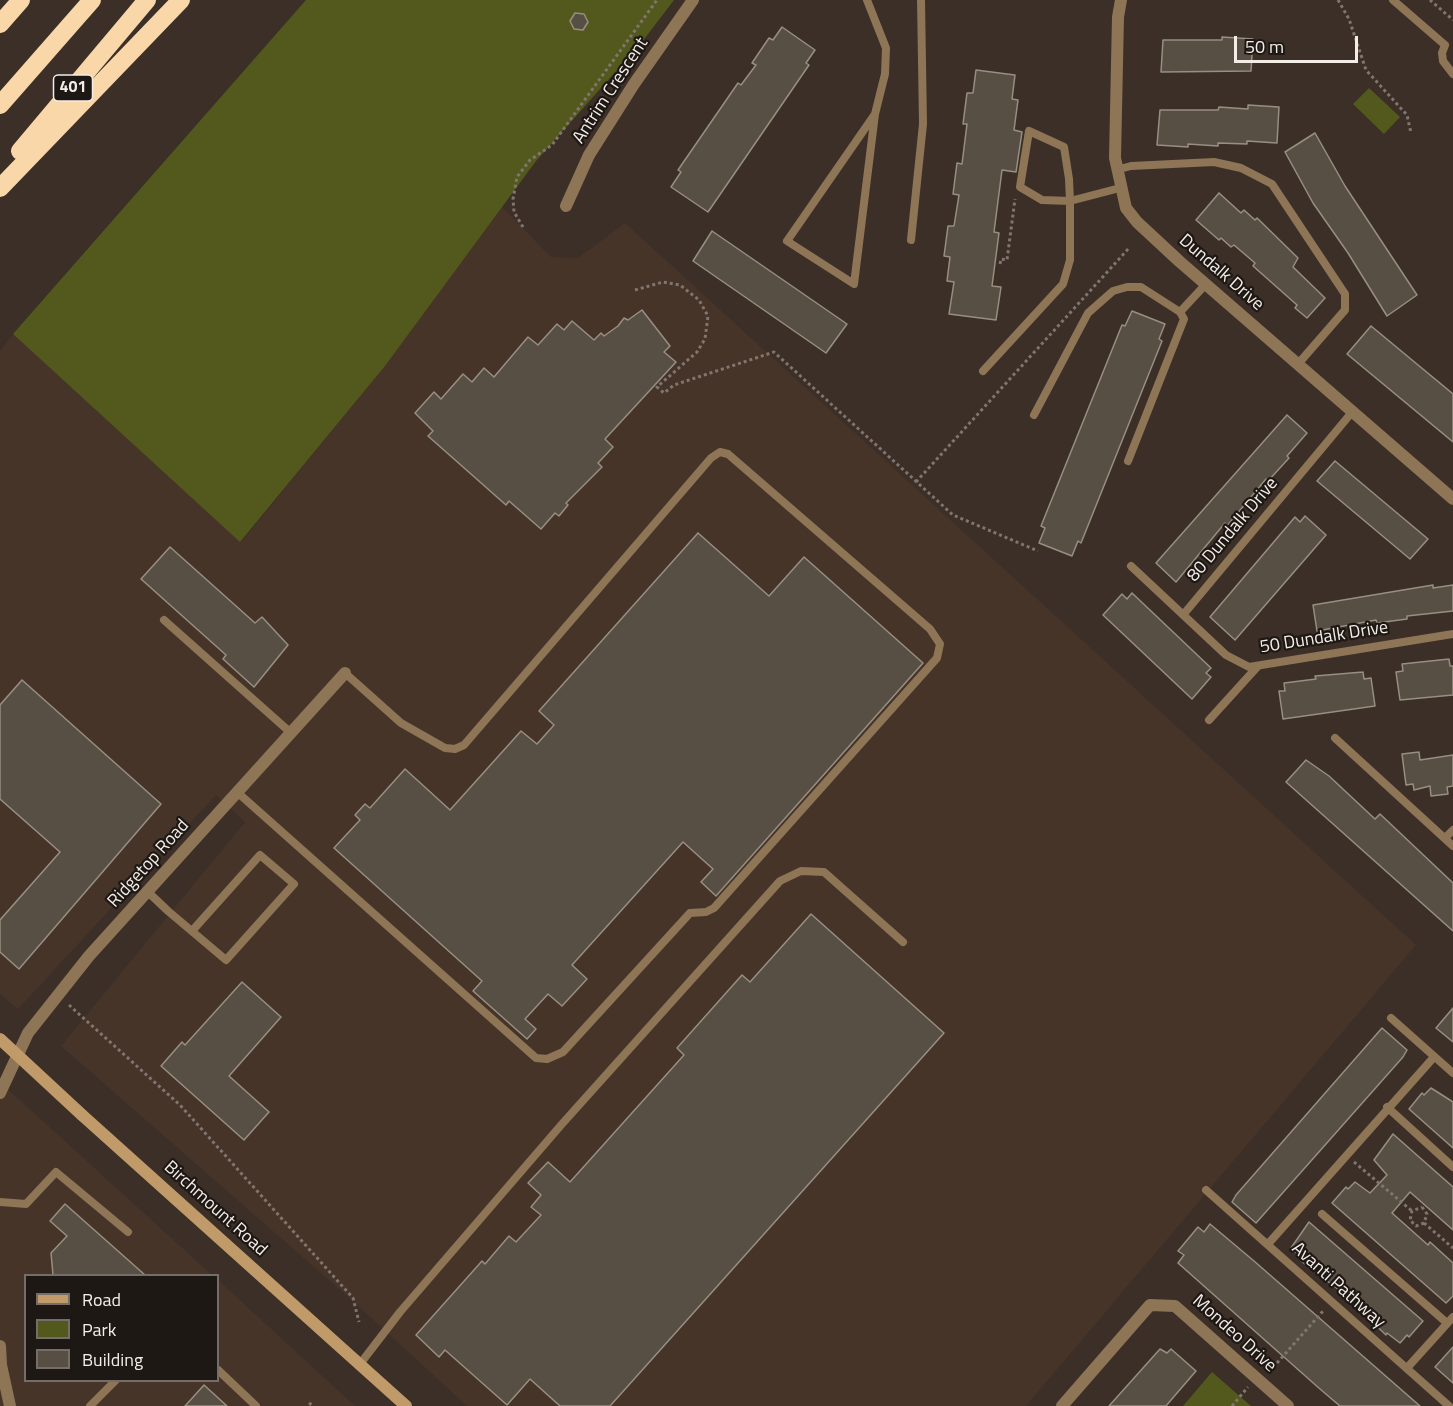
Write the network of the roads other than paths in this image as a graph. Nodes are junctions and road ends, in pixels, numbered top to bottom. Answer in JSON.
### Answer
{"nodes":[{"id":1,"x":21,"y":0,"type":"edge"},
{"id":2,"x":92,"y":0,"type":"edge"},
{"id":3,"x":147,"y":0,"type":"edge"},
{"id":4,"x":181,"y":0,"type":"edge"},
{"id":5,"x":693,"y":0,"type":"edge"},
{"id":6,"x":867,"y":0,"type":"edge"},
{"id":7,"x":921,"y":0,"type":"edge"},
{"id":8,"x":1121,"y":0,"type":"edge"},
{"id":9,"x":1393,"y":0,"type":"edge"},
{"id":10,"x":0,"y":24,"type":"edge"},
{"id":11,"x":1449,"y":44,"type":"edge"},
{"id":12,"x":1453,"y":74,"type":"edge"},
{"id":13,"x":0,"y":105,"type":"edge"},
{"id":14,"x":875,"y":114,"type":"junction"},
{"id":15,"x":1116,"y":170,"type":"junction"},
{"id":16,"x":0,"y":175,"type":"edge"},
{"id":17,"x":0,"y":188,"type":"edge"},
{"id":18,"x":1120,"y":188,"type":"junction"},
{"id":19,"x":1070,"y":201,"type":"junction"},
{"id":20,"x":566,"y":206,"type":"dead end"},
{"id":21,"x":911,"y":240,"type":"dead end"},
{"id":22,"x":1206,"y":284,"type":"junction"},
{"id":23,"x":1180,"y":312,"type":"junction"},
{"id":24,"x":1298,"y":364,"type":"junction"},
{"id":25,"x":983,"y":371,"type":"dead end"},
{"id":26,"x":1353,"y":411,"type":"junction"},
{"id":27,"x":1034,"y":415,"type":"dead end"},
{"id":28,"x":1128,"y":460,"type":"dead end"},
{"id":29,"x":1453,"y":499,"type":"edge"},
{"id":30,"x":1131,"y":566,"type":"dead end"},
{"id":31,"x":1183,"y":615,"type":"junction"},
{"id":32,"x":164,"y":620,"type":"dead end"},
{"id":33,"x":1453,"y":634,"type":"edge"},
{"id":34,"x":1258,"y":665,"type":"junction"},
{"id":35,"x":345,"y":673,"type":"joint"},
{"id":36,"x":1209,"y":720,"type":"dead end"},
{"id":37,"x":291,"y":733,"type":"junction"},
{"id":38,"x":1335,"y":738,"type":"dead end"},
{"id":39,"x":237,"y":792,"type":"junction"},
{"id":40,"x":1453,"y":830,"type":"edge"},
{"id":41,"x":1445,"y":838,"type":"junction"},
{"id":42,"x":1453,"y":846,"type":"edge"},
{"id":43,"x":149,"y":893,"type":"junction"},
{"id":44,"x":192,"y":931,"type":"junction"},
{"id":45,"x":903,"y":942,"type":"dead end"},
{"id":46,"x":1391,"y":1018,"type":"dead end"},
{"id":47,"x":0,"y":1039,"type":"edge"},
{"id":48,"x":1434,"y":1057,"type":"junction"},
{"id":49,"x":1453,"y":1073,"type":"edge"},
{"id":50,"x":0,"y":1093,"type":"edge"},
{"id":51,"x":1387,"y":1107,"type":"junction"},
{"id":52,"x":1453,"y":1167,"type":"edge"},
{"id":53,"x":1206,"y":1190,"type":"dead end"},
{"id":54,"x":0,"y":1202,"type":"edge"},
{"id":55,"x":1322,"y":1214,"type":"dead end"},
{"id":56,"x":128,"y":1232,"type":"dead end"},
{"id":57,"x":1268,"y":1244,"type":"junction"},
{"id":58,"x":1450,"y":1320,"type":"edge"},
{"id":59,"x":0,"y":1346,"type":"edge"},
{"id":60,"x":360,"y":1364,"type":"junction"},
{"id":61,"x":1407,"y":1368,"type":"junction"},
{"id":62,"x":219,"y":1371,"type":"edge"},
{"id":63,"x":114,"y":1382,"type":"edge"},
{"id":64,"x":10,"y":1406,"type":"edge"},
{"id":65,"x":90,"y":1406,"type":"edge"},
{"id":66,"x":256,"y":1406,"type":"edge"},
{"id":67,"x":406,"y":1406,"type":"edge"},
{"id":68,"x":1062,"y":1406,"type":"edge"},
{"id":69,"x":1288,"y":1406,"type":"edge"},
{"id":70,"x":1449,"y":1406,"type":"edge"}],
"edges":[{"from":1,"to":10,"type":"highway"},
{"from":2,"to":13,"type":"highway","number":"401"},
{"from":3,"to":16,"type":"highway","number":"401"},
{"from":4,"to":17,"type":"highway"},
{"from":5,"to":20,"type":"street","name":"Antrim Crescent"},
{"from":6,"to":14,"type":"lane"},
{"from":7,"to":21,"type":"lane"},
{"from":8,"to":15,"type":"street","name":"Dundalk Drive"},
{"from":9,"to":11,"type":"lane"},
{"from":11,"to":12,"type":"lane"},
{"from":14,"to":14,"type":"lane"},
{"from":15,"to":18,"type":"street","name":"Dundalk Drive"},
{"from":15,"to":24,"type":"lane"},
{"from":18,"to":19,"type":"lane"},
{"from":18,"to":22,"type":"street","name":"Dundalk Drive"},
{"from":19,"to":19,"type":"lane"},
{"from":19,"to":25,"type":"lane"},
{"from":22,"to":23,"type":"lane"},
{"from":22,"to":24,"type":"street","name":"Dundalk Drive"},
{"from":23,"to":27,"type":"lane"},
{"from":23,"to":28,"type":"lane"},
{"from":24,"to":26,"type":"street","name":"Dundalk Drive"},
{"from":26,"to":29,"type":"street","name":"Dundalk Drive"},
{"from":26,"to":31,"type":"lane","name":"80 Dundalk Drive"},
{"from":30,"to":31,"type":"lane"},
{"from":31,"to":34,"type":"lane","name":"50 Dundalk Drive"},
{"from":32,"to":37,"type":"lane"},
{"from":33,"to":34,"type":"lane","name":"50 Dundalk Drive"},
{"from":34,"to":36,"type":"lane"},
{"from":35,"to":37,"type":"street","name":"Ridgetop Road"},
{"from":35,"to":39,"type":"lane"},
{"from":37,"to":39,"type":"street","name":"Ridgetop Road"},
{"from":38,"to":41,"type":"lane"},
{"from":39,"to":43,"type":"street","name":"Ridgetop Road"},
{"from":40,"to":41,"type":"lane"},
{"from":41,"to":42,"type":"lane"},
{"from":43,"to":44,"type":"lane"},
{"from":43,"to":50,"type":"street","name":"Ridgetop Road"},
{"from":44,"to":44,"type":"lane"},
{"from":45,"to":60,"type":"lane"},
{"from":46,"to":48,"type":"lane"},
{"from":47,"to":60,"type":"main road","name":"Birchmount Road","bridge":true},
{"from":48,"to":49,"type":"lane"},
{"from":48,"to":51,"type":"lane"},
{"from":51,"to":52,"type":"lane"},
{"from":51,"to":57,"type":"lane"},
{"from":53,"to":57,"type":"lane","name":"Avanti Pathway"},
{"from":54,"to":56,"type":"lane"},
{"from":55,"to":58,"type":"lane"},
{"from":57,"to":61,"type":"lane","name":"Avanti Pathway"},
{"from":58,"to":61,"type":"lane"},
{"from":59,"to":64,"type":"street"},
{"from":60,"to":67,"type":"main road","name":"Birchmount Road"},
{"from":61,"to":70,"type":"lane","name":"Avanti Pathway"},
{"from":62,"to":66,"type":"lane"},
{"from":63,"to":65,"type":"lane"},
{"from":68,"to":69,"type":"street","name":"Mondeo Drive"}]}
